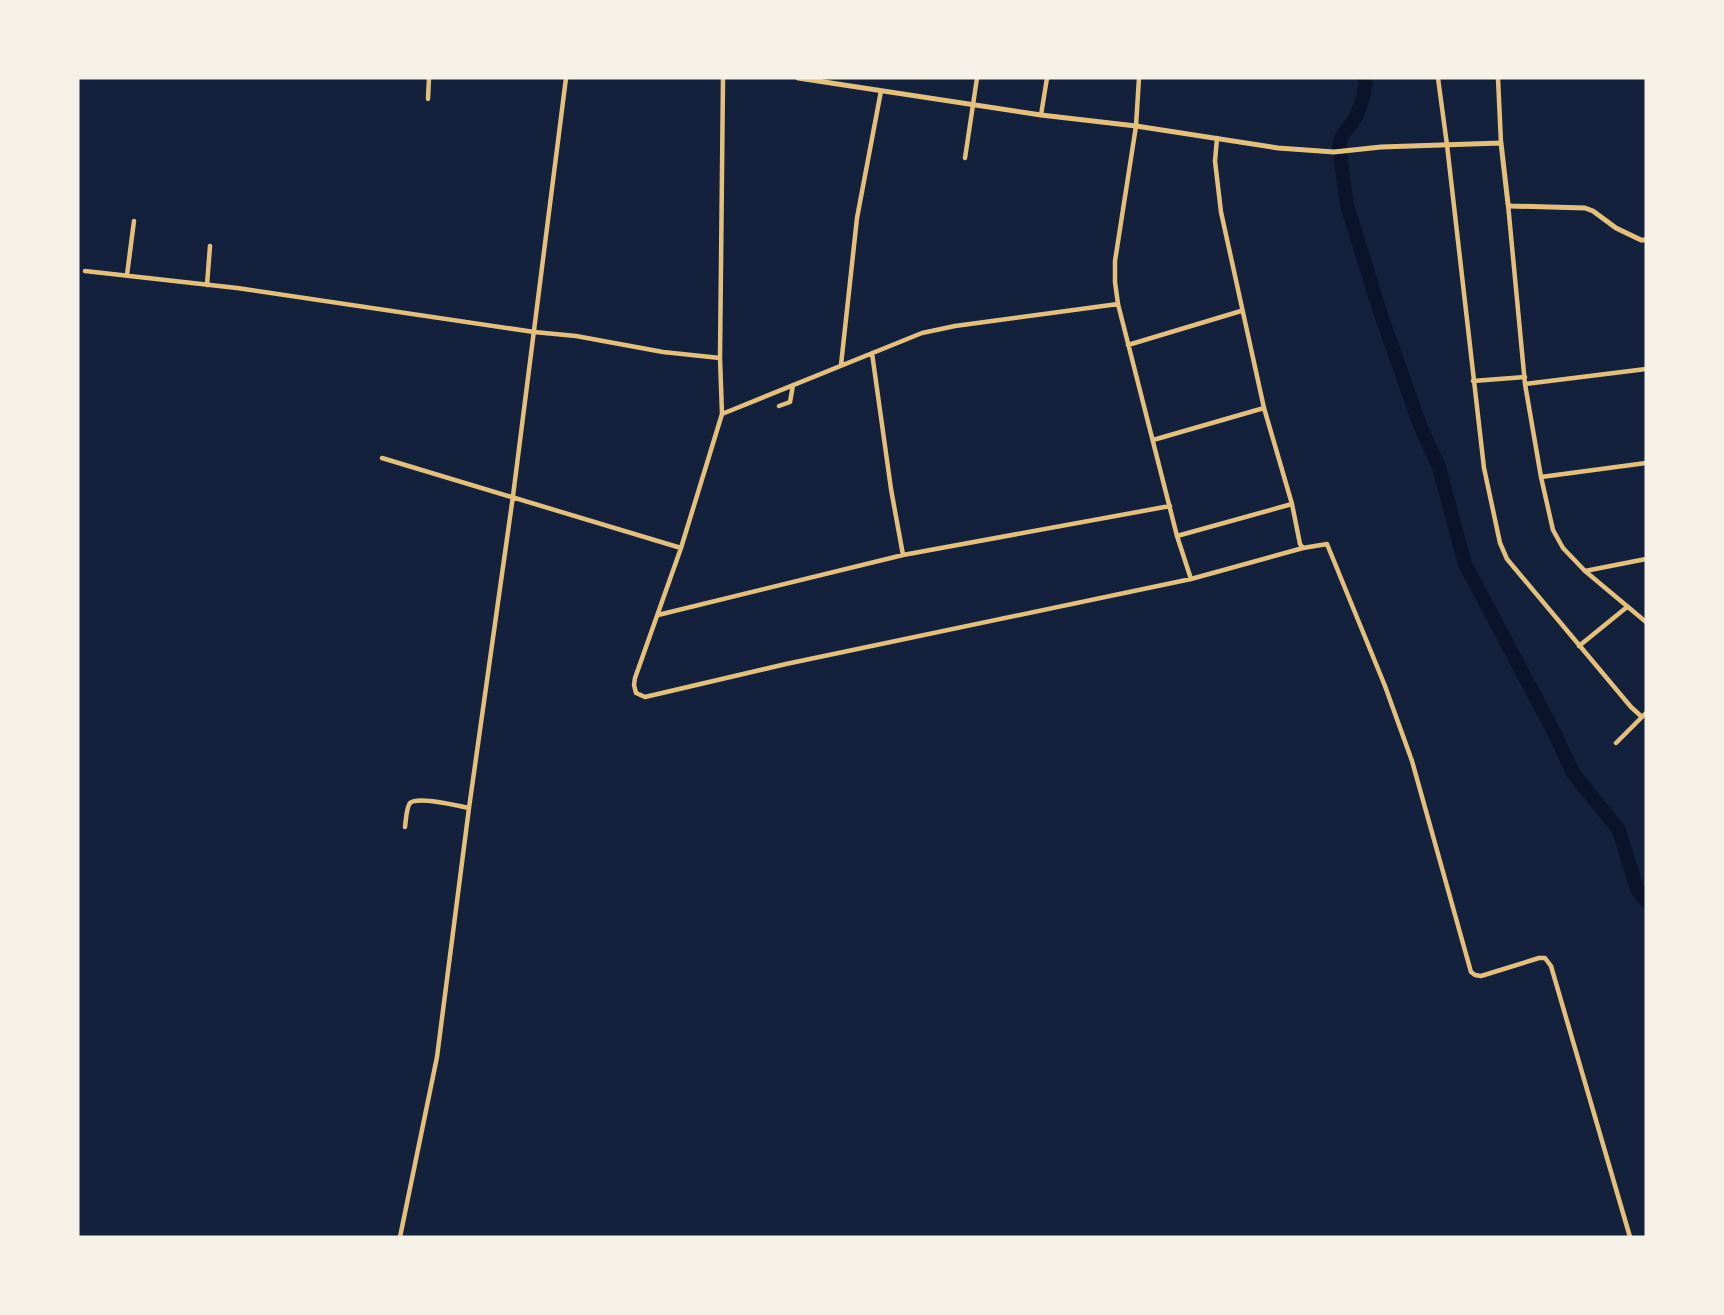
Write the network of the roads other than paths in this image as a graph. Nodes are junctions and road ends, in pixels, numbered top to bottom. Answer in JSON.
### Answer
{"nodes":[{"id":1,"x":429,"y":78,"type":"edge"},
{"id":2,"x":567,"y":78,"type":"edge"},
{"id":3,"x":723,"y":78,"type":"edge"},
{"id":4,"x":798,"y":78,"type":"edge"},
{"id":5,"x":977,"y":78,"type":"edge"},
{"id":6,"x":1047,"y":78,"type":"edge"},
{"id":7,"x":1139,"y":78,"type":"edge"},
{"id":8,"x":1438,"y":78,"type":"edge"},
{"id":9,"x":1498,"y":78,"type":"edge"},
{"id":10,"x":881,"y":91,"type":"junction"},
{"id":11,"x":428,"y":99,"type":"dead end"},
{"id":12,"x":973,"y":105,"type":"junction"},
{"id":13,"x":1041,"y":116,"type":"junction"},
{"id":14,"x":1136,"y":126,"type":"junction"},
{"id":15,"x":1217,"y":138,"type":"junction"},
{"id":16,"x":1501,"y":143,"type":"junction"},
{"id":17,"x":1447,"y":145,"type":"junction"},
{"id":18,"x":965,"y":158,"type":"dead end"},
{"id":19,"x":1508,"y":204,"type":"junction"},
{"id":20,"x":134,"y":221,"type":"dead end"},
{"id":21,"x":1646,"y":240,"type":"edge"},
{"id":22,"x":210,"y":246,"type":"dead end"},
{"id":23,"x":86,"y":271,"type":"dead end"},
{"id":24,"x":127,"y":275,"type":"junction"},
{"id":25,"x":207,"y":285,"type":"junction"},
{"id":26,"x":1118,"y":304,"type":"junction"},
{"id":27,"x":1241,"y":311,"type":"junction"},
{"id":28,"x":534,"y":332,"type":"junction"},
{"id":29,"x":1128,"y":345,"type":"junction"},
{"id":30,"x":872,"y":353,"type":"junction"},
{"id":31,"x":720,"y":358,"type":"junction"},
{"id":32,"x":842,"y":365,"type":"junction"},
{"id":33,"x":1646,"y":369,"type":"edge"},
{"id":34,"x":1524,"y":377,"type":"junction"},
{"id":35,"x":1473,"y":381,"type":"junction"},
{"id":36,"x":1525,"y":384,"type":"junction"},
{"id":37,"x":793,"y":385,"type":"junction"},
{"id":38,"x":779,"y":406,"type":"dead end"},
{"id":39,"x":1264,"y":408,"type":"junction"},
{"id":40,"x":722,"y":414,"type":"junction"},
{"id":41,"x":1153,"y":440,"type":"junction"},
{"id":42,"x":382,"y":458,"type":"dead end"},
{"id":43,"x":1646,"y":463,"type":"edge"},
{"id":44,"x":1541,"y":477,"type":"junction"},
{"id":45,"x":513,"y":496,"type":"junction"},
{"id":46,"x":1292,"y":504,"type":"junction"},
{"id":47,"x":1170,"y":506,"type":"junction"},
{"id":48,"x":1177,"y":536,"type":"junction"},
{"id":49,"x":681,"y":548,"type":"junction"},
{"id":50,"x":1303,"y":548,"type":"junction"},
{"id":51,"x":903,"y":555,"type":"junction"},
{"id":52,"x":1646,"y":559,"type":"edge"},
{"id":53,"x":1585,"y":571,"type":"junction"},
{"id":54,"x":1191,"y":579,"type":"junction"},
{"id":55,"x":1627,"y":607,"type":"junction"},
{"id":56,"x":658,"y":615,"type":"junction"},
{"id":57,"x":1646,"y":622,"type":"edge"},
{"id":58,"x":1579,"y":646,"type":"junction"},
{"id":59,"x":1644,"y":715,"type":"edge"},
{"id":60,"x":1616,"y":743,"type":"dead end"},
{"id":61,"x":469,"y":808,"type":"junction"},
{"id":62,"x":405,"y":827,"type":"dead end"},
{"id":63,"x":400,"y":1237,"type":"edge"},
{"id":64,"x":1630,"y":1237,"type":"edge"}],
"edges":[{"from":1,"to":11,"type":"street"},
{"from":2,"to":28,"type":"street"},
{"from":3,"to":31,"type":"street"},
{"from":4,"to":10,"type":"street"},
{"from":5,"to":12,"type":"street"},
{"from":6,"to":13,"type":"street"},
{"from":7,"to":14,"type":"street"},
{"from":8,"to":17,"type":"street"},
{"from":9,"to":16,"type":"street"},
{"from":10,"to":12,"type":"street"},
{"from":10,"to":32,"type":"street"},
{"from":12,"to":13,"type":"street"},
{"from":12,"to":18,"type":"street"},
{"from":13,"to":14,"type":"street"},
{"from":14,"to":15,"type":"street"},
{"from":14,"to":26,"type":"street"},
{"from":15,"to":17,"type":"street"},
{"from":15,"to":27,"type":"street"},
{"from":16,"to":17,"type":"street"},
{"from":16,"to":19,"type":"street"},
{"from":17,"to":35,"type":"street"},
{"from":19,"to":21,"type":"street"},
{"from":19,"to":34,"type":"street"},
{"from":20,"to":24,"type":"street"},
{"from":22,"to":25,"type":"street"},
{"from":23,"to":24,"type":"street"},
{"from":24,"to":25,"type":"street"},
{"from":25,"to":28,"type":"street"},
{"from":26,"to":29,"type":"street"},
{"from":26,"to":30,"type":"street"},
{"from":27,"to":29,"type":"street"},
{"from":27,"to":39,"type":"street"},
{"from":28,"to":31,"type":"street"},
{"from":28,"to":45,"type":"street"},
{"from":29,"to":41,"type":"street"},
{"from":30,"to":32,"type":"street"},
{"from":30,"to":51,"type":"street"},
{"from":31,"to":40,"type":"street"},
{"from":32,"to":37,"type":"street"},
{"from":33,"to":36,"type":"street"},
{"from":34,"to":35,"type":"street"},
{"from":34,"to":36,"type":"street"},
{"from":35,"to":58,"type":"street"},
{"from":36,"to":44,"type":"street"},
{"from":37,"to":38,"type":"street"},
{"from":37,"to":40,"type":"street"},
{"from":39,"to":41,"type":"street"},
{"from":39,"to":46,"type":"street"},
{"from":40,"to":49,"type":"street"},
{"from":41,"to":47,"type":"street"},
{"from":42,"to":45,"type":"street"},
{"from":43,"to":44,"type":"street"},
{"from":44,"to":53,"type":"street"},
{"from":45,"to":49,"type":"street"},
{"from":45,"to":61,"type":"street"},
{"from":46,"to":48,"type":"street"},
{"from":46,"to":50,"type":"street"},
{"from":47,"to":48,"type":"street"},
{"from":47,"to":51,"type":"street"},
{"from":48,"to":54,"type":"street"},
{"from":49,"to":56,"type":"street"},
{"from":50,"to":54,"type":"street"},
{"from":50,"to":64,"type":"street"},
{"from":51,"to":56,"type":"street"},
{"from":52,"to":53,"type":"street"},
{"from":53,"to":55,"type":"street"},
{"from":54,"to":56,"type":"street"},
{"from":55,"to":57,"type":"street"},
{"from":55,"to":58,"type":"street"},
{"from":58,"to":59,"type":"street"},
{"from":59,"to":60,"type":"street"},
{"from":61,"to":62,"type":"street"},
{"from":61,"to":63,"type":"street"}]}
